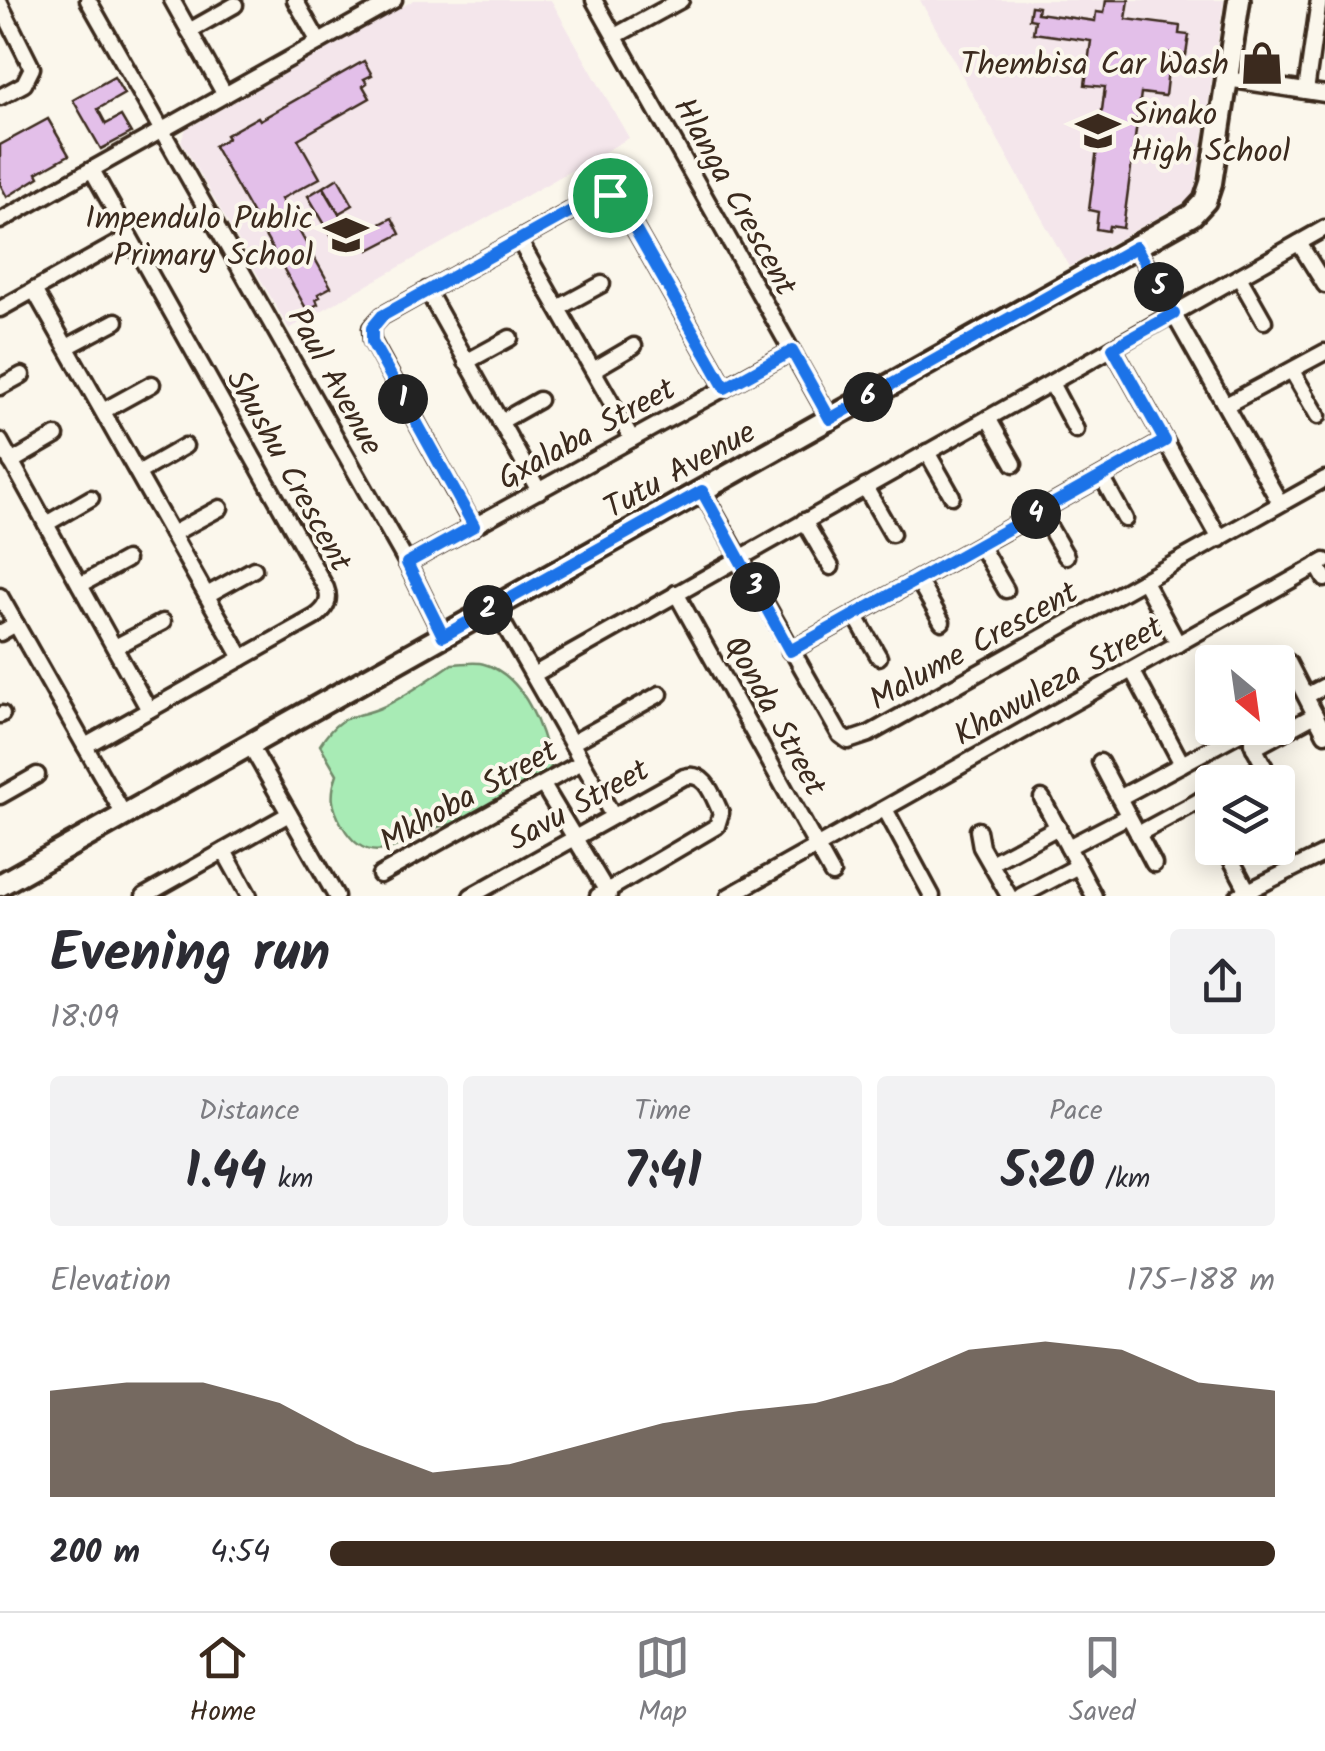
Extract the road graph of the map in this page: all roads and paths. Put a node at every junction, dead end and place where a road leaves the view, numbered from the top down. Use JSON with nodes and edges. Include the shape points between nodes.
{"nodes":[{"id":1,"x":88,"y":0,"type":"edge"},
{"id":2,"x":172,"y":0,"type":"edge"},
{"id":3,"x":295,"y":0,"type":"edge"},
{"id":4,"x":394,"y":0,"type":"edge"},
{"id":5,"x":594,"y":0,"type":"edge"},
{"id":6,"x":1239,"y":0,"type":"edge"},
{"id":7,"x":1319,"y":0,"type":"edge"},
{"id":8,"x":677,"y":1,"type":"edge"},
{"id":9,"x":0,"y":4,"type":"edge"},
{"id":10,"x":236,"y":5,"type":"dead end"},
{"id":11,"x":1321,"y":26,"type":"edge"},
{"id":12,"x":190,"y":31,"type":"junction"},
{"id":13,"x":615,"y":36,"type":"junction"},
{"id":14,"x":319,"y":42,"type":"junction"},
{"id":15,"x":1227,"y":79,"type":"junction"},
{"id":16,"x":1306,"y":91,"type":"junction"},
{"id":17,"x":1325,"y":94,"type":"edge"},
{"id":18,"x":225,"y":95,"type":"junction"},
{"id":19,"x":0,"y":97,"type":"edge"},
{"id":20,"x":162,"y":130,"type":"junction"},
{"id":21,"x":92,"y":170,"type":"junction"},
{"id":22,"x":1,"y":220,"type":"edge"},
{"id":23,"x":1325,"y":228,"type":"edge"},
{"id":24,"x":129,"y":237,"type":"junction"},
{"id":25,"x":519,"y":240,"type":"junction"},
{"id":26,"x":1299,"y":242,"type":"junction"},
{"id":27,"x":1136,"y":247,"type":"junction"},
{"id":28,"x":1238,"y":277,"type":"junction"},
{"id":29,"x":602,"y":284,"type":"dead end"},
{"id":30,"x":1325,"y":285,"type":"edge"},
{"id":31,"x":34,"y":290,"type":"junction"},
{"id":32,"x":427,"y":290,"type":"junction"},
{"id":33,"x":558,"y":308,"type":"junction"},
{"id":34,"x":0,"y":309,"type":"edge"},
{"id":35,"x":1174,"y":314,"type":"junction"},
{"id":36,"x":1264,"y":320,"type":"dead end"},
{"id":37,"x":116,"y":321,"type":"dead end"},
{"id":38,"x":510,"y":338,"type":"dead end"},
{"id":39,"x":634,"y":346,"type":"dead end"},
{"id":40,"x":67,"y":347,"type":"junction"},
{"id":41,"x":1113,"y":348,"type":"junction"},
{"id":42,"x":792,"y":351,"type":"junction"},
{"id":43,"x":1325,"y":352,"type":"edge"},
{"id":44,"x":466,"y":362,"type":"junction"},
{"id":45,"x":593,"y":370,"type":"junction"},
{"id":46,"x":1292,"y":371,"type":"junction"},
{"id":47,"x":22,"y":374,"type":"dead end"},
{"id":48,"x":1050,"y":383,"type":"junction"},
{"id":49,"x":152,"y":384,"type":"dead end"},
{"id":50,"x":0,"y":386,"type":"edge"},
{"id":51,"x":725,"y":388,"type":"junction"},
{"id":52,"x":539,"y":400,"type":"dead end"},
{"id":53,"x":1226,"y":405,"type":"junction"},
{"id":54,"x":102,"y":410,"type":"junction"},
{"id":55,"x":1318,"y":416,"type":"dead end"},
{"id":56,"x":988,"y":418,"type":"junction"},
{"id":57,"x":830,"y":419,"type":"junction"},
{"id":58,"x":500,"y":422,"type":"junction"},
{"id":59,"x":1076,"y":430,"type":"dead end"},
{"id":60,"x":56,"y":436,"type":"dead end"},
{"id":61,"x":632,"y":440,"type":"junction"},
{"id":62,"x":1165,"y":441,"type":"junction"},
{"id":63,"x":0,"y":442,"type":"edge"},
{"id":64,"x":184,"y":446,"type":"dead end"},
{"id":65,"x":927,"y":452,"type":"junction"},
{"id":66,"x":11,"y":462,"type":"junction"},
{"id":67,"x":1014,"y":464,"type":"dead end"},
{"id":68,"x":138,"y":473,"type":"junction"},
{"id":69,"x":1102,"y":477,"type":"junction"},
{"id":70,"x":1325,"y":478,"type":"edge"},
{"id":71,"x":864,"y":487,"type":"junction"},
{"id":72,"x":538,"y":491,"type":"junction"},
{"id":73,"x":702,"y":491,"type":"junction"},
{"id":74,"x":952,"y":496,"type":"dead end"},
{"id":75,"x":91,"y":498,"type":"dead end"},
{"id":76,"x":1280,"y":504,"type":"junction"},
{"id":77,"x":220,"y":508,"type":"dead end"},
{"id":78,"x":1040,"y":511,"type":"junction"},
{"id":79,"x":1126,"y":520,"type":"dead end"},
{"id":80,"x":804,"y":521,"type":"junction"},
{"id":81,"x":46,"y":524,"type":"junction"},
{"id":82,"x":474,"y":526,"type":"junction"},
{"id":83,"x":172,"y":534,"type":"junction"},
{"id":84,"x":892,"y":534,"type":"dead end"},
{"id":85,"x":1220,"y":539,"type":"junction"},
{"id":86,"x":980,"y":545,"type":"junction"},
{"id":87,"x":1066,"y":556,"type":"dead end"},
{"id":88,"x":738,"y":557,"type":"junction"},
{"id":89,"x":126,"y":560,"type":"dead end"},
{"id":90,"x":407,"y":563,"type":"junction"},
{"id":91,"x":1321,"y":563,"type":"edge"},
{"id":92,"x":831,"y":566,"type":"dead end"},
{"id":93,"x":254,"y":569,"type":"dead end"},
{"id":94,"x":1325,"y":579,"type":"edge"},
{"id":95,"x":918,"y":580,"type":"junction"},
{"id":96,"x":1144,"y":580,"type":"junction"},
{"id":97,"x":80,"y":584,"type":"junction"},
{"id":98,"x":1006,"y":590,"type":"dead end"},
{"id":99,"x":676,"y":593,"type":"junction"},
{"id":100,"x":207,"y":595,"type":"junction"},
{"id":101,"x":0,"y":596,"type":"edge"},
{"id":102,"x":494,"y":607,"type":"junction"},
{"id":103,"x":854,"y":615,"type":"junction"},
{"id":104,"x":163,"y":622,"type":"dead end"},
{"id":105,"x":942,"y":622,"type":"dead end"},
{"id":106,"x":16,"y":624,"type":"junction"},
{"id":107,"x":0,"y":633,"type":"edge"},
{"id":108,"x":443,"y":636,"type":"junction"},
{"id":109,"x":1178,"y":644,"type":"junction"},
{"id":110,"x":115,"y":647,"type":"junction"},
{"id":111,"x":790,"y":651,"type":"junction"},
{"id":112,"x":242,"y":658,"type":"junction"},
{"id":113,"x":878,"y":658,"type":"dead end"},
{"id":114,"x":1132,"y":670,"type":"junction"},
{"id":115,"x":533,"y":675,"type":"junction"},
{"id":116,"x":1295,"y":675,"type":"edge"},
{"id":117,"x":1325,"y":686,"type":"edge"},
{"id":118,"x":660,"y":694,"type":"dead end"},
{"id":119,"x":1306,"y":696,"type":"junction"},
{"id":120,"x":150,"y":710,"type":"junction"},
{"id":121,"x":1315,"y":714,"type":"junction"},
{"id":122,"x":1325,"y":734,"type":"edge"},
{"id":123,"x":250,"y":744,"type":"junction"},
{"id":124,"x":572,"y":744,"type":"junction"},
{"id":125,"x":1216,"y":745,"type":"edge"},
{"id":126,"x":1252,"y":745,"type":"edge"},
{"id":127,"x":85,"y":746,"type":"junction"},
{"id":128,"x":1254,"y":748,"type":"junction"},
{"id":129,"x":582,"y":762,"type":"junction"},
{"id":130,"x":1100,"y":762,"type":"dead end"},
{"id":131,"x":1182,"y":764,"type":"junction"},
{"id":132,"x":1263,"y":765,"type":"edge"},
{"id":133,"x":37,"y":775,"type":"dead end"},
{"id":134,"x":543,"y":785,"type":"junction"},
{"id":135,"x":0,"y":796,"type":"edge"},
{"id":136,"x":1042,"y":798,"type":"dead end"},
{"id":137,"x":1119,"y":798,"type":"junction"},
{"id":138,"x":1195,"y":803,"type":"edge"},
{"id":139,"x":885,"y":809,"type":"junction"},
{"id":140,"x":289,"y":814,"type":"junction"},
{"id":141,"x":124,"y":815,"type":"junction"},
{"id":142,"x":613,"y":816,"type":"junction"},
{"id":143,"x":1128,"y":816,"type":"junction"},
{"id":144,"x":1058,"y":828,"type":"junction"},
{"id":145,"x":978,"y":830,"type":"dead end"},
{"id":146,"x":1138,"y":834,"type":"junction"},
{"id":147,"x":574,"y":837,"type":"junction"},
{"id":148,"x":816,"y":846,"type":"junction"},
{"id":149,"x":1068,"y":847,"type":"junction"},
{"id":150,"x":224,"y":851,"type":"junction"},
{"id":151,"x":1325,"y":853,"type":"edge"},
{"id":152,"x":991,"y":863,"type":"junction"},
{"id":153,"x":1154,"y":864,"type":"dead end"},
{"id":154,"x":1232,"y":865,"type":"edge"},
{"id":155,"x":1078,"y":866,"type":"junction"},
{"id":156,"x":832,"y":874,"type":"dead end"},
{"id":157,"x":380,"y":876,"type":"dead end"},
{"id":158,"x":0,"y":884,"type":"edge"},
{"id":159,"x":604,"y":894,"type":"edge"},
{"id":160,"x":1243,"y":894,"type":"edge"},
{"id":161,"x":144,"y":896,"type":"edge"},
{"id":162,"x":249,"y":896,"type":"edge"},
{"id":163,"x":336,"y":896,"type":"edge"},
{"id":164,"x":470,"y":896,"type":"edge"},
{"id":165,"x":729,"y":896,"type":"edge"},
{"id":166,"x":931,"y":896,"type":"edge"},
{"id":167,"x":1009,"y":896,"type":"edge"},
{"id":168,"x":1021,"y":896,"type":"edge"},
{"id":169,"x":1094,"y":896,"type":"edge"}],
"edges":[{"from":1,"to":20,"type":"street","name":"Paul Avenue"},
{"from":2,"to":12,"type":"street"},
{"from":3,"to":14,"type":"street"},
{"from":4,"to":14,"type":"street"},
{"from":5,"to":13,"type":"street","name":"Hlanga Crescent"},
{"from":6,"to":15,"type":"street","name":"Tutu Avenue"},
{"from":7,"to":11,"type":"street"},
{"from":8,"to":13,"type":"street"},
{"from":9,"to":19,"type":"street","via":[[32,68],[24,84]]},
{"from":10,"to":12,"type":"street"},
{"from":11,"to":16,"type":"street"},
{"from":12,"to":18,"type":"street"},
{"from":13,"to":42,"type":"street","name":"Hlanga Crescent"},
{"from":14,"to":18,"type":"street"},
{"from":15,"to":16,"type":"street"},
{"from":15,"to":27,"type":"street","name":"Tutu Avenue","via":[[1205,201]]},
{"from":16,"to":17,"type":"street"},
{"from":18,"to":20,"type":"street"},
{"from":20,"to":21,"type":"street"},
{"from":20,"to":90,"type":"street","name":"Paul Avenue"},
{"from":21,"to":22,"type":"street"},
{"from":21,"to":24,"type":"street","name":"Shushu Crescent"},
{"from":23,"to":26,"type":"street"},
{"from":24,"to":31,"type":"street"},
{"from":24,"to":112,"type":"street","name":"Shushu Crescent","via":[[328,594],[320,614]]},
{"from":25,"to":32,"type":"street"},
{"from":25,"to":33,"type":"street"},
{"from":25,"to":51,"type":"street","via":[[598,196],[614,197]]},
{"from":26,"to":28,"type":"street"},
{"from":26,"to":30,"type":"street"},
{"from":27,"to":35,"type":"street"},
{"from":27,"to":57,"type":"street","name":"Tutu Avenue"},
{"from":28,"to":35,"type":"street"},
{"from":28,"to":36,"type":"street"},
{"from":29,"to":33,"type":"street"},
{"from":31,"to":34,"type":"street"},
{"from":31,"to":40,"type":"street"},
{"from":32,"to":44,"type":"street"},
{"from":32,"to":82,"type":"street","via":[[374,322],[370,335]]},
{"from":33,"to":45,"type":"street"},
{"from":35,"to":41,"type":"street"},
{"from":35,"to":53,"type":"street"},
{"from":37,"to":40,"type":"street"},
{"from":38,"to":44,"type":"street"},
{"from":39,"to":45,"type":"street"},
{"from":40,"to":54,"type":"street"},
{"from":41,"to":48,"type":"street"},
{"from":41,"to":62,"type":"street"},
{"from":42,"to":51,"type":"street","name":"Gxalaba Street"},
{"from":42,"to":57,"type":"street","name":"Hlanga Crescent"},
{"from":43,"to":46,"type":"street"},
{"from":44,"to":58,"type":"street"},
{"from":45,"to":61,"type":"street"},
{"from":46,"to":53,"type":"street"},
{"from":46,"to":55,"type":"street"},
{"from":47,"to":50,"type":"street"},
{"from":48,"to":56,"type":"street"},
{"from":48,"to":59,"type":"street"},
{"from":49,"to":54,"type":"street"},
{"from":51,"to":61,"type":"street","name":"Gxalaba Street"},
{"from":52,"to":58,"type":"street"},
{"from":53,"to":76,"type":"street"},
{"from":54,"to":68,"type":"street"},
{"from":56,"to":65,"type":"street"},
{"from":56,"to":67,"type":"street"},
{"from":57,"to":73,"type":"street","name":"Tutu Avenue"},
{"from":58,"to":72,"type":"street"},
{"from":60,"to":66,"type":"street"},
{"from":61,"to":72,"type":"street","name":"Gxalaba Street"},
{"from":62,"to":69,"type":"street"},
{"from":62,"to":85,"type":"street"},
{"from":63,"to":66,"type":"street"},
{"from":64,"to":68,"type":"street"},
{"from":65,"to":71,"type":"street"},
{"from":65,"to":74,"type":"street"},
{"from":66,"to":81,"type":"street"},
{"from":68,"to":83,"type":"street"},
{"from":69,"to":78,"type":"street"},
{"from":69,"to":79,"type":"street"},
{"from":70,"to":76,"type":"street","name":"Malume Crescent"},
{"from":71,"to":80,"type":"street"},
{"from":71,"to":84,"type":"street"},
{"from":72,"to":82,"type":"street","name":"Gxalaba Street"},
{"from":73,"to":88,"type":"street","name":"Malume Crescent"},
{"from":73,"to":102,"type":"street","name":"Tutu Avenue"},
{"from":75,"to":81,"type":"street"},
{"from":76,"to":85,"type":"street","name":"Malume Crescent"},
{"from":77,"to":83,"type":"street"},
{"from":78,"to":86,"type":"street"},
{"from":78,"to":87,"type":"street"},
{"from":80,"to":88,"type":"street"},
{"from":80,"to":92,"type":"street"},
{"from":81,"to":97,"type":"street"},
{"from":82,"to":90,"type":"street","name":"Gxalaba Street"},
{"from":83,"to":100,"type":"street"},
{"from":85,"to":96,"type":"street","name":"Malume Crescent"},
{"from":86,"to":95,"type":"street"},
{"from":86,"to":98,"type":"street"},
{"from":88,"to":99,"type":"street"},
{"from":88,"to":111,"type":"street","name":"Malume Crescent"},
{"from":89,"to":97,"type":"street"},
{"from":90,"to":108,"type":"street","name":"Paul Avenue"},
{"from":91,"to":94,"type":"street"},
{"from":91,"to":109,"type":"street","name":"Khawuleza Street"},
{"from":93,"to":100,"type":"street"},
{"from":95,"to":103,"type":"street"},
{"from":95,"to":105,"type":"street"},
{"from":96,"to":109,"type":"street"},
{"from":96,"to":111,"type":"street","name":"Malume Crescent","via":[[853,740],[840,735]]},
{"from":97,"to":110,"type":"street"},
{"from":99,"to":115,"type":"street"},
{"from":99,"to":148,"type":"street","name":"Qonda Street"},
{"from":100,"to":112,"type":"street"},
{"from":101,"to":106,"type":"street"},
{"from":102,"to":108,"type":"street","name":"Tutu Avenue"},
{"from":102,"to":115,"type":"street"},
{"from":103,"to":111,"type":"street"},
{"from":103,"to":113,"type":"street"},
{"from":104,"to":110,"type":"street"},
{"from":106,"to":107,"type":"street"},
{"from":106,"to":127,"type":"street"},
{"from":108,"to":123,"type":"street","name":"Tutu Avenue"},
{"from":109,"to":114,"type":"street","name":"Khawuleza Street"},
{"from":110,"to":120,"type":"street"},
{"from":112,"to":120,"type":"street","name":"Shushu Crescent"},
{"from":114,"to":131,"type":"street"},
{"from":114,"to":139,"type":"street","name":"Khawuleza Street"},
{"from":115,"to":124,"type":"street"},
{"from":116,"to":119,"type":"street"},
{"from":117,"to":119,"type":"street"},
{"from":118,"to":124,"type":"street"},
{"from":119,"to":121,"type":"street"},
{"from":120,"to":127,"type":"street","name":"Shushu Crescent"},
{"from":121,"to":122,"type":"street"},
{"from":121,"to":128,"type":"street"},
{"from":123,"to":140,"type":"street"},
{"from":123,"to":141,"type":"street","name":"Tutu Avenue"},
{"from":124,"to":129,"type":"street"},
{"from":125,"to":131,"type":"street"},
{"from":126,"to":128,"type":"street"},
{"from":127,"to":141,"type":"street"},
{"from":128,"to":132,"type":"street"},
{"from":129,"to":134,"type":"street","name":"Mkhoba Street"},
{"from":129,"to":142,"type":"street"},
{"from":130,"to":137,"type":"street"},
{"from":131,"to":137,"type":"street"},
{"from":133,"to":135,"type":"street"},
{"from":134,"to":147,"type":"street"},
{"from":134,"to":157,"type":"street","name":"Mkhoba Street"},
{"from":136,"to":144,"type":"street"},
{"from":137,"to":143,"type":"street"},
{"from":138,"to":146,"type":"street"},
{"from":139,"to":148,"type":"street","name":"Khawuleza Street"},
{"from":139,"to":166,"type":"street"},
{"from":140,"to":150,"type":"street"},
{"from":140,"to":163,"type":"street"},
{"from":141,"to":158,"type":"street","name":"Tutu Avenue"},
{"from":142,"to":147,"type":"street","name":"Savu Street"},
{"from":142,"to":159,"type":"street","name":"Savu Street","via":[[694,774],[705,782],[721,818],[712,830]]},
{"from":143,"to":146,"type":"street"},
{"from":143,"to":149,"type":"street"},
{"from":144,"to":149,"type":"street"},
{"from":144,"to":152,"type":"street"},
{"from":145,"to":152,"type":"street"},
{"from":146,"to":153,"type":"street"},
{"from":147,"to":159,"type":"street"},
{"from":147,"to":164,"type":"street","name":"Savu Street"},
{"from":148,"to":156,"type":"street","name":"Qonda Street"},
{"from":148,"to":165,"type":"street","name":"Khawuleza Street"},
{"from":149,"to":155,"type":"street"},
{"from":150,"to":161,"type":"street"},
{"from":150,"to":162,"type":"street"},
{"from":151,"to":160,"type":"street"},
{"from":152,"to":167,"type":"street"},
{"from":154,"to":160,"type":"street"},
{"from":155,"to":168,"type":"street"},
{"from":155,"to":169,"type":"street"}]}
